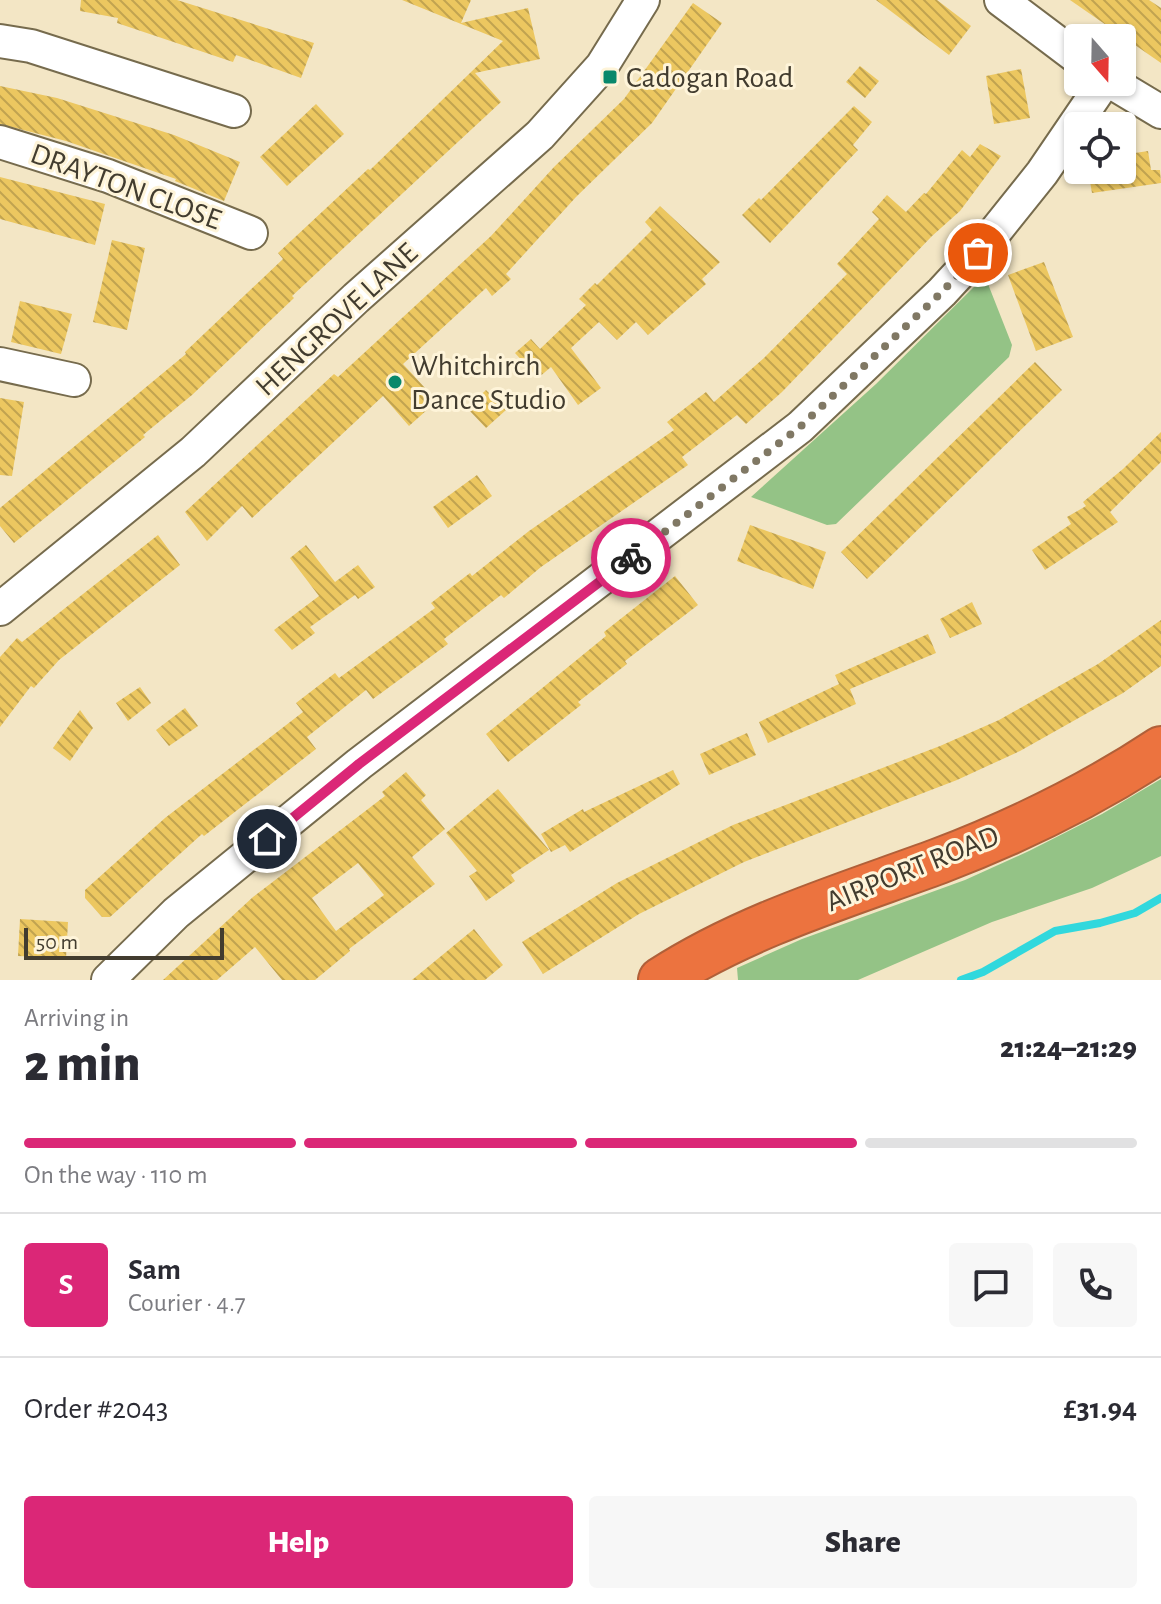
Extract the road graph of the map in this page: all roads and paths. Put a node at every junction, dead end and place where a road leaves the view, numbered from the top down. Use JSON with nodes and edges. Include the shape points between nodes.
{"nodes":[{"id":1,"x":642,"y":0,"type":"edge"},
{"id":2,"x":1001,"y":0,"type":"edge"},
{"id":3,"x":0,"y":41,"type":"edge"},
{"id":4,"x":1064,"y":47,"type":"edge"},
{"id":5,"x":1094,"y":96,"type":"edge"},
{"id":6,"x":1134,"y":96,"type":"edge"},
{"id":7,"x":234,"y":111,"type":"dead end"},
{"id":8,"x":1161,"y":112,"type":"edge"},
{"id":9,"x":0,"y":142,"type":"edge"},
{"id":10,"x":251,"y":233,"type":"dead end"},
{"id":11,"x":0,"y":364,"type":"edge"},
{"id":12,"x":74,"y":380,"type":"dead end"},
{"id":13,"x":0,"y":609,"type":"edge"},
{"id":14,"x":1161,"y":749,"type":"edge"},
{"id":15,"x":108,"y":980,"type":"edge"},
{"id":16,"x":661,"y":980,"type":"edge"}],
"edges":[{"from":1,"to":13,"type":"street","name":"HENGROVE LANE","via":[[602,66],[540,135],[193,452]]},
{"from":2,"to":4,"type":"street"},
{"from":3,"to":7,"type":"street","via":[[31,46]]},
{"from":5,"to":15,"type":"street","via":[[978,253],[800,427],[359,764],[176,913]]},
{"from":6,"to":8,"type":"street"},
{"from":9,"to":10,"type":"street","name":"DRAYTON CLOSE","via":[[108,176]]},
{"from":11,"to":12,"type":"street"},
{"from":14,"to":16,"type":"highway","name":"AIRPORT ROAD","via":[[1052,810],[942,859],[748,933]]}]}
